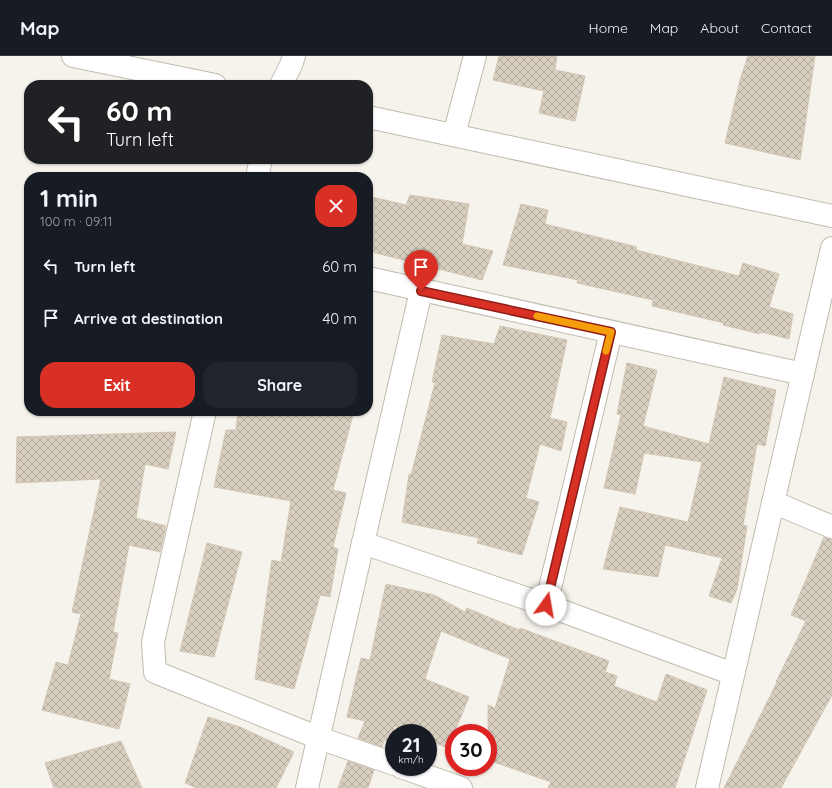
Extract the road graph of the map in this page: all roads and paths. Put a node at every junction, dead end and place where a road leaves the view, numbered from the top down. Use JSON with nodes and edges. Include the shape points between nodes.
{"nodes":[{"id":1,"x":73,"y":56,"type":"edge"},
{"id":2,"x":294,"y":56,"type":"edge"},
{"id":3,"x":475,"y":56,"type":"edge"},
{"id":4,"x":191,"y":80,"type":"edge"},
{"id":5,"x":284,"y":80,"type":"edge"},
{"id":6,"x":373,"y":118,"type":"edge"},
{"id":7,"x":454,"y":135,"type":"junction"},
{"id":8,"x":832,"y":216,"type":"edge"},
{"id":9,"x":832,"y":248,"type":"edge"},
{"id":10,"x":373,"y":279,"type":"edge"},
{"id":11,"x":421,"y":291,"type":"junction"},
{"id":12,"x":611,"y":332,"type":"junction"},
{"id":13,"x":803,"y":374,"type":"junction"},
{"id":14,"x":203,"y":416,"type":"edge"},
{"id":15,"x":773,"y":502,"type":"junction"},
{"id":16,"x":832,"y":526,"type":"edge"},
{"id":17,"x":363,"y":543,"type":"junction"},
{"id":18,"x":546,"y":605,"type":"junction"},
{"id":19,"x":733,"y":674,"type":"junction"},
{"id":20,"x":319,"y":738,"type":"junction"},
{"id":21,"x":385,"y":761,"type":"edge"},
{"id":22,"x":427,"y":776,"type":"edge"},
{"id":23,"x":306,"y":788,"type":"edge"},
{"id":24,"x":461,"y":788,"type":"edge"},
{"id":25,"x":707,"y":788,"type":"edge"}],
"edges":[{"from":1,"to":4,"type":"street"},
{"from":2,"to":5,"type":"street"},
{"from":3,"to":7,"type":"street"},
{"from":6,"to":7,"type":"street"},
{"from":7,"to":8,"type":"street"},
{"from":9,"to":13,"type":"street"},
{"from":10,"to":11,"type":"street"},
{"from":11,"to":12,"type":"street"},
{"from":11,"to":17,"type":"street"},
{"from":12,"to":13,"type":"street"},
{"from":12,"to":18,"type":"street"},
{"from":13,"to":15,"type":"street"},
{"from":14,"to":20,"type":"street","via":[[153,642],[155,672]]},
{"from":15,"to":16,"type":"street"},
{"from":15,"to":19,"type":"street"},
{"from":17,"to":18,"type":"street"},
{"from":17,"to":20,"type":"street"},
{"from":18,"to":19,"type":"street"},
{"from":19,"to":25,"type":"street"},
{"from":20,"to":21,"type":"street"},
{"from":20,"to":23,"type":"street"},
{"from":22,"to":24,"type":"street"}]}
